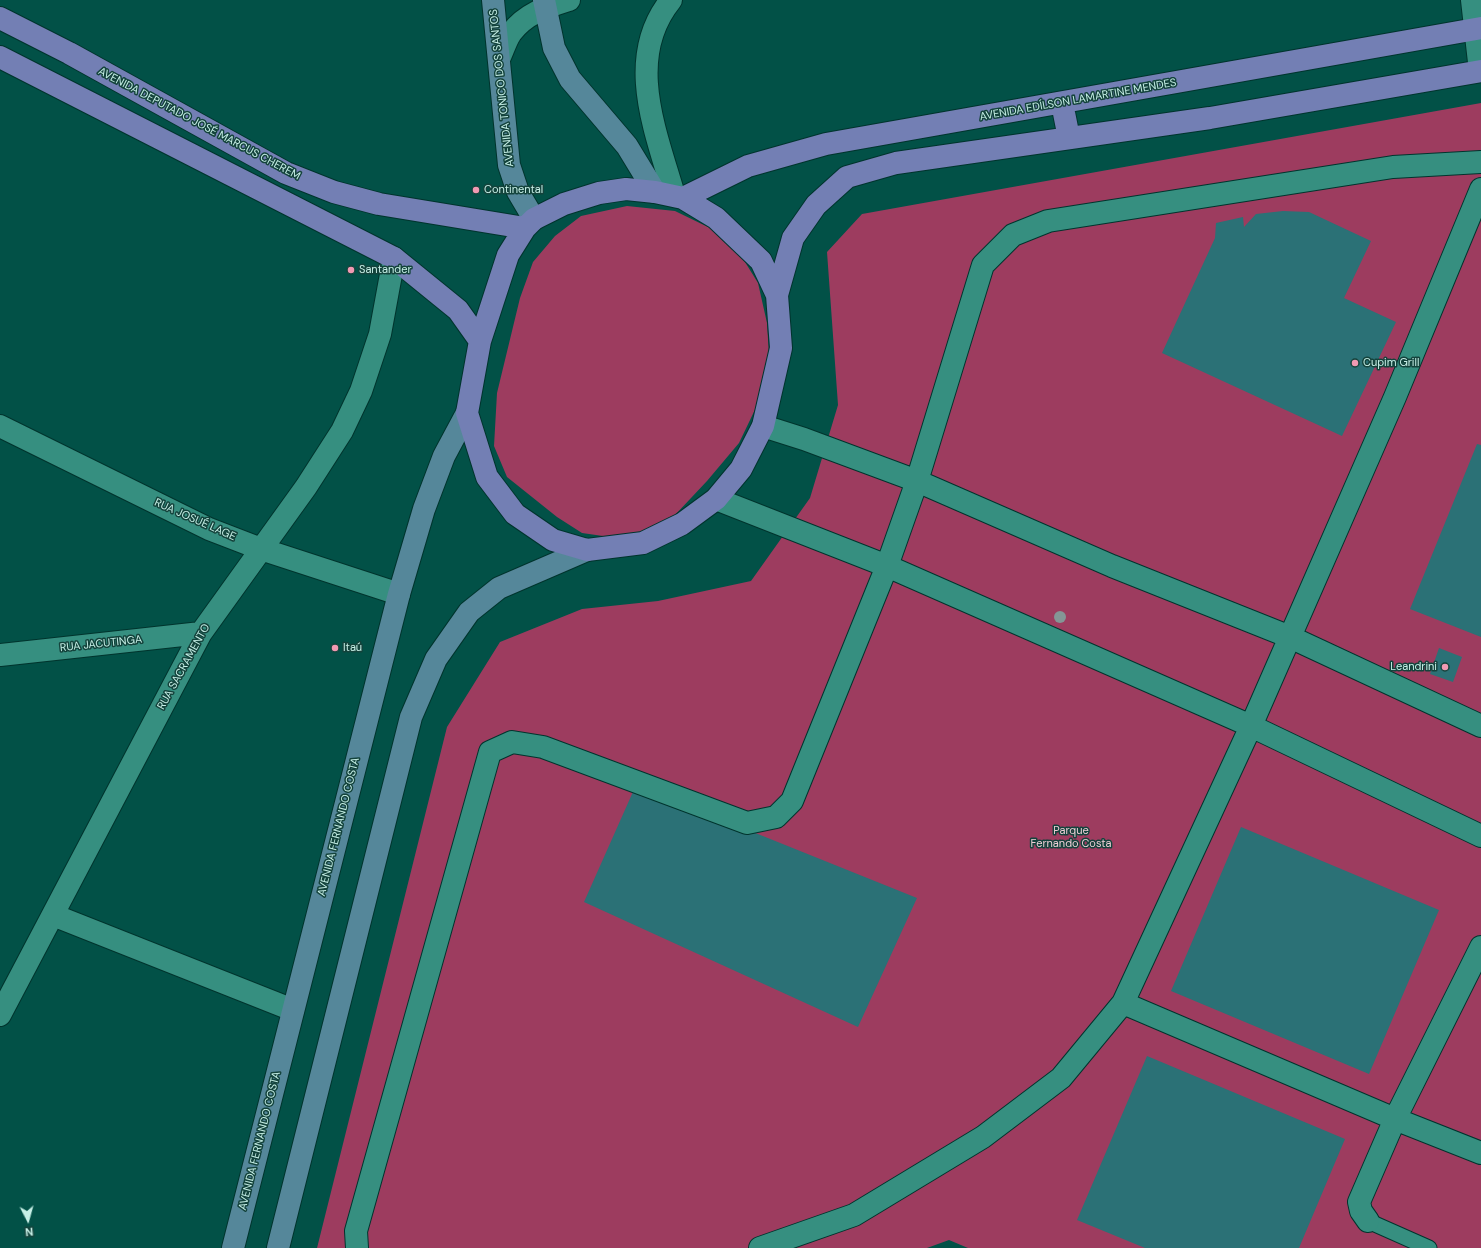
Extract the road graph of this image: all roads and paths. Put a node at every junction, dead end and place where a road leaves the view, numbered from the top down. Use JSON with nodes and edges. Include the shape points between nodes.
{"nodes":[{"id":1,"x":493,"y":0,"type":"edge"},
{"id":2,"x":569,"y":0,"type":"edge"},
{"id":3,"x":671,"y":0,"type":"edge"},
{"id":4,"x":1472,"y":0,"type":"edge"},
{"id":5,"x":544,"y":4,"type":"edge"},
{"id":6,"x":0,"y":18,"type":"edge"},
{"id":7,"x":1478,"y":29,"type":"edge"},
{"id":8,"x":0,"y":57,"type":"edge"},
{"id":9,"x":499,"y":59,"type":"junction"},
{"id":10,"x":1481,"y":71,"type":"edge"},
{"id":11,"x":1062,"y":103,"type":"junction"},
{"id":12,"x":1068,"y":138,"type":"junction"},
{"id":13,"x":1481,"y":162,"type":"edge"},
{"id":14,"x":1481,"y":189,"type":"edge"},
{"id":15,"x":671,"y":195,"type":"junction"},
{"id":16,"x":529,"y":224,"type":"junction"},
{"id":17,"x":394,"y":258,"type":"junction"},
{"id":18,"x":777,"y":295,"type":"junction"},
{"id":19,"x":480,"y":341,"type":"junction"},
{"id":20,"x":467,"y":413,"type":"junction"},
{"id":21,"x":0,"y":426,"type":"edge"},
{"id":22,"x":763,"y":426,"type":"junction"},
{"id":23,"x":917,"y":481,"type":"junction"},
{"id":24,"x":716,"y":499,"type":"junction"},
{"id":25,"x":261,"y":549,"type":"junction"},
{"id":26,"x":587,"y":550,"type":"junction"},
{"id":27,"x":887,"y":566,"type":"junction"},
{"id":28,"x":398,"y":594,"type":"junction"},
{"id":29,"x":201,"y":634,"type":"junction"},
{"id":30,"x":1290,"y":637,"type":"junction"},
{"id":31,"x":0,"y":655,"type":"edge"},
{"id":32,"x":1251,"y":726,"type":"junction"},
{"id":33,"x":1481,"y":726,"type":"edge"},
{"id":34,"x":1481,"y":836,"type":"edge"},
{"id":35,"x":53,"y":915,"type":"junction"},
{"id":36,"x":1481,"y":947,"type":"edge"},
{"id":37,"x":1123,"y":1003,"type":"junction"},
{"id":38,"x":292,"y":1010,"type":"junction"},
{"id":39,"x":0,"y":1015,"type":"edge"},
{"id":40,"x":1395,"y":1119,"type":"junction"},
{"id":41,"x":1481,"y":1153,"type":"edge"},
{"id":42,"x":1368,"y":1221,"type":"joint"},
{"id":43,"x":233,"y":1248,"type":"edge"},
{"id":44,"x":278,"y":1248,"type":"edge"},
{"id":45,"x":357,"y":1248,"type":"edge"},
{"id":46,"x":760,"y":1248,"type":"edge"},
{"id":47,"x":1428,"y":1248,"type":"edge"}],
"edges":[{"from":1,"to":9,"type":"main road","name":"AVENIDA TONICO DOS SANTOS"},
{"from":2,"to":5,"type":"street"},
{"from":3,"to":15,"type":"street","via":[[665,7],[648,44],[645,81]]},
{"from":4,"to":7,"type":"street"},
{"from":5,"to":9,"type":"street","via":[[510,34]]},
{"from":5,"to":15,"type":"main road","via":[[554,48],[570,79]]},
{"from":6,"to":16,"type":"main road","name":"AVENIDA DEPUTADO JOSÉ MARCUS CHEREM","via":[[69,53],[286,173],[334,192],[379,204]]},
{"from":7,"to":10,"type":"street"},
{"from":7,"to":11,"type":"main road","name":"AVENIDA EDÍLSON LAMARTINE MENDES"},
{"from":8,"to":17,"type":"main road"},
{"from":9,"to":16,"type":"main road","name":"AVENIDA TONICO DOS SANTOS","via":[[509,165]]},
{"from":10,"to":12,"type":"main road","via":[[1210,118]]},
{"from":11,"to":12,"type":"main road"},
{"from":11,"to":15,"type":"main road","name":"AVENIDA EDÍLSON LAMARTINE MENDES","via":[[826,144],[748,166]]},
{"from":12,"to":18,"type":"main road","via":[[896,163],[848,177],[816,205],[794,238]]},
{"from":13,"to":23,"type":"street","via":[[1394,166],[1048,220],[1012,235],[983,265]]},
{"from":14,"to":30,"type":"street","via":[[1392,404]]},
{"from":15,"to":16,"type":"main road","via":[[626,189],[599,193],[564,204]]},
{"from":15,"to":18,"type":"main road","via":[[716,218],[761,261]]},
{"from":16,"to":19,"type":"main road","via":[[508,255]]},
{"from":17,"to":19,"type":"main road","via":[[458,310]]},
{"from":17,"to":25,"type":"street","name":"RUA SACRAMENTO","via":[[380,334],[361,391],[342,431]]},
{"from":18,"to":22,"type":"main road","via":[[781,348]]},
{"from":19,"to":20,"type":"main road"},
{"from":20,"to":26,"type":"main road","via":[[487,477],[515,514],[553,540]]},
{"from":20,"to":28,"type":"main road","name":"AVENIDA FERNANDO COSTA","via":[[444,456],[424,509]]},
{"from":21,"to":25,"type":"street","name":"RUA JOSUÉ LAGE","via":[[209,529]]},
{"from":22,"to":23,"type":"street"},
{"from":22,"to":24,"type":"main road","via":[[741,469]]},
{"from":23,"to":27,"type":"street"},
{"from":23,"to":30,"type":"street","via":[[1112,566]]},
{"from":24,"to":26,"type":"main road","via":[[682,524],[643,543]]},
{"from":24,"to":27,"type":"street"},
{"from":25,"to":28,"type":"street","name":"RUA JOSUÉ LAGE"},
{"from":25,"to":29,"type":"street","name":"RUA SACRAMENTO"},
{"from":26,"to":44,"type":"main road","via":[[499,588],[469,612],[436,660],[411,717]]},
{"from":27,"to":32,"type":"street"},
{"from":27,"to":45,"type":"street","via":[[792,801],[776,817],[747,824],[543,747],[512,742],[490,752],[356,1231]]},
{"from":28,"to":38,"type":"main road","name":"AVENIDA FERNANDO COSTA"},
{"from":29,"to":31,"type":"street","name":"RUA JACUTINGA"},
{"from":29,"to":35,"type":"street","name":"RUA SACRAMENTO"},
{"from":30,"to":32,"type":"street"},
{"from":30,"to":33,"type":"street"},
{"from":32,"to":34,"type":"street"},
{"from":32,"to":37,"type":"street"},
{"from":35,"to":38,"type":"street"},
{"from":35,"to":39,"type":"street","name":"RUA SACRAMENTO"},
{"from":36,"to":40,"type":"street"},
{"from":37,"to":40,"type":"street"},
{"from":37,"to":46,"type":"street","via":[[1061,1078],[982,1137],[854,1215]]},
{"from":38,"to":43,"type":"main road","name":"AVENIDA FERNANDO COSTA"},
{"from":40,"to":41,"type":"street"},
{"from":40,"to":42,"type":"street","via":[[1359,1202],[1361,1211]]},
{"from":42,"to":47,"type":"lane"}]}
